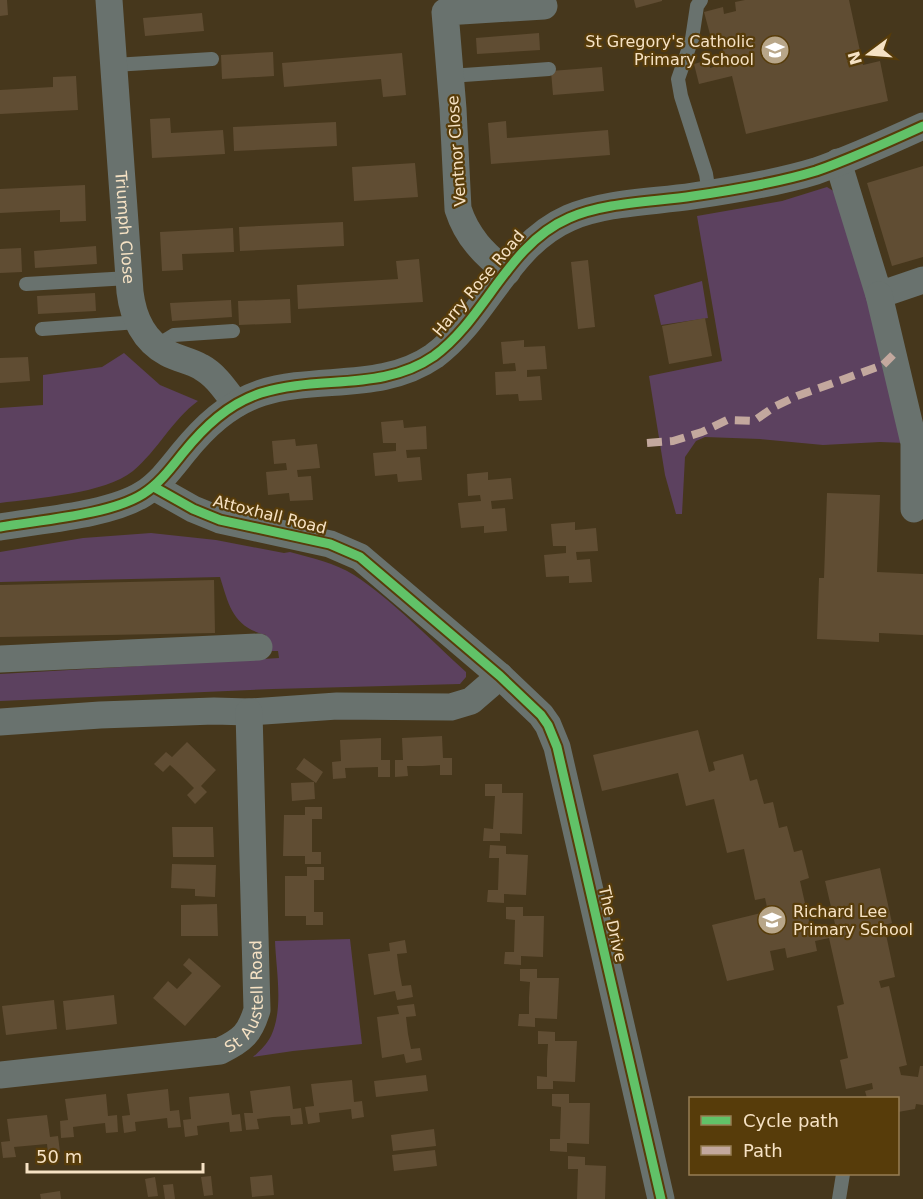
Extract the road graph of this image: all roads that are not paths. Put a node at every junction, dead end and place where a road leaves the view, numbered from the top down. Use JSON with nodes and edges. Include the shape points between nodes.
{"nodes":[{"id":1,"x":109,"y":0,"type":"edge"},
{"id":2,"x":701,"y":0,"type":"edge"},
{"id":3,"x":444,"y":6,"type":"edge"},
{"id":4,"x":544,"y":6,"type":"dead end"},
{"id":5,"x":212,"y":59,"type":"dead end"},
{"id":6,"x":114,"y":65,"type":"junction"},
{"id":7,"x":549,"y":69,"type":"dead end"},
{"id":8,"x":450,"y":76,"type":"junction"},
{"id":9,"x":923,"y":126,"type":"edge"},
{"id":10,"x":838,"y":162,"type":"junction"},
{"id":11,"x":709,"y":193,"type":"junction"},
{"id":12,"x":507,"y":272,"type":"junction"},
{"id":13,"x":129,"y":278,"type":"junction"},
{"id":14,"x":923,"y":280,"type":"edge"},
{"id":15,"x":26,"y":284,"type":"dead end"},
{"id":16,"x":879,"y":294,"type":"junction"},
{"id":17,"x":138,"y":322,"type":"junction"},
{"id":18,"x":42,"y":329,"type":"dead end"},
{"id":19,"x":233,"y":332,"type":"dead end"},
{"id":20,"x":156,"y":346,"type":"junction"},
{"id":21,"x":236,"y":404,"type":"junction"},
{"id":22,"x":919,"y":474,"type":"edge"},
{"id":23,"x":154,"y":487,"type":"junction"},
{"id":24,"x":914,"y":509,"type":"dead end"},
{"id":25,"x":0,"y":527,"type":"edge"},
{"id":26,"x":259,"y":647,"type":"dead end"},
{"id":27,"x":0,"y":659,"type":"edge"},
{"id":28,"x":500,"y":676,"type":"junction"},
{"id":29,"x":249,"y":712,"type":"junction"},
{"id":30,"x":0,"y":722,"type":"edge"},
{"id":31,"x":0,"y":1075,"type":"edge"},
{"id":32,"x":843,"y":1175,"type":"edge"},
{"id":33,"x":661,"y":1199,"type":"edge"},
{"id":34,"x":839,"y":1199,"type":"edge"}],
"edges":[{"from":1,"to":6,"type":"street","name":"Triumph Close"},
{"from":2,"to":11,"type":"lane","via":[[678,79]]},
{"from":3,"to":4,"type":"street","name":"Ventnor Close"},
{"from":3,"to":8,"type":"street","name":"Ventnor Close"},
{"from":5,"to":6,"type":"lane"},
{"from":6,"to":13,"type":"street","name":"Triumph Close"},
{"from":7,"to":8,"type":"lane"},
{"from":8,"to":12,"type":"street","name":"Ventnor Close","via":[[458,209],[483,253]]},
{"from":9,"to":10,"type":"street","name":"Harry Rose Road"},
{"from":10,"to":11,"type":"street","name":"Harry Rose Road","via":[[780,180]]},
{"from":10,"to":16,"type":"street"},
{"from":11,"to":12,"type":"street","name":"Harry Rose Road","via":[[571,217],[538,236]]},
{"from":12,"to":21,"type":"street","name":"Harry Rose Road","via":[[446,346],[420,364],[380,378],[260,393]]},
{"from":13,"to":15,"type":"lane"},
{"from":13,"to":17,"type":"street","name":"Triumph Close","via":[[131,303]]},
{"from":14,"to":16,"type":"street"},
{"from":16,"to":22,"type":"street"},
{"from":17,"to":18,"type":"lane"},
{"from":17,"to":20,"type":"street","name":"Triumph Close"},
{"from":19,"to":20,"type":"lane","via":[[174,335]]},
{"from":20,"to":21,"type":"street","name":"Triumph Close","via":[[202,367]]},
{"from":21,"to":23,"type":"street","name":"Harry Rose Road","via":[[210,423]]},
{"from":22,"to":24,"type":"street"},
{"from":23,"to":25,"type":"street","via":[[118,506]]},
{"from":23,"to":28,"type":"street","name":"Attoxhall Road","via":[[220,520],[330,544],[360,557]]},
{"from":26,"to":27,"type":"street"},
{"from":28,"to":29,"type":"street","via":[[471,701],[451,706],[337,706]]},
{"from":28,"to":33,"type":"street","name":"The Drive","via":[[542,715],[557,747]]},
{"from":29,"to":30,"type":"street"},
{"from":29,"to":31,"type":"street","name":"St Austell Road","via":[[257,1010],[251,1029],[237,1043],[220,1050]]},
{"from":32,"to":34,"type":"lane"}]}
